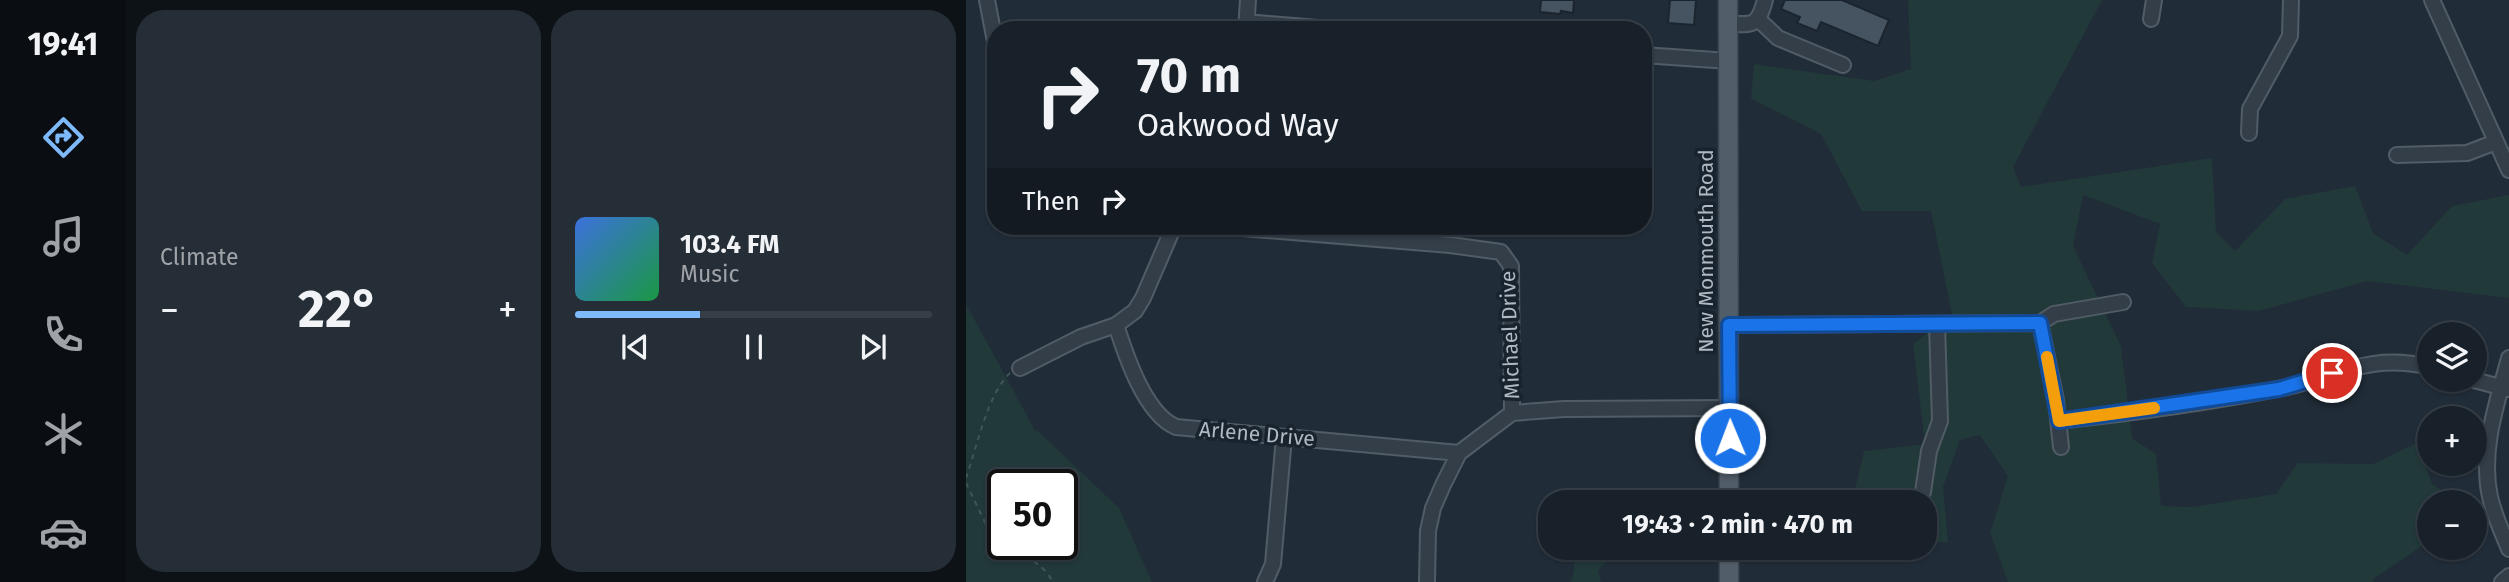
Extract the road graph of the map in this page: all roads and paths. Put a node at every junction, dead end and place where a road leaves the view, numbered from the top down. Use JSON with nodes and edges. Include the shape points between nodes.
{"nodes":[{"id":1,"x":987,"y":0,"type":"edge"},
{"id":2,"x":1248,"y":0,"type":"edge"},
{"id":3,"x":1728,"y":0,"type":"edge"},
{"id":4,"x":1765,"y":0,"type":"edge"},
{"id":5,"x":2154,"y":0,"type":"edge"},
{"id":6,"x":2291,"y":0,"type":"edge"},
{"id":7,"x":2432,"y":0,"type":"edge"},
{"id":8,"x":1758,"y":19,"type":"junction"},
{"id":9,"x":2151,"y":19,"type":"dead end"},
{"id":10,"x":991,"y":21,"type":"edge"},
{"id":11,"x":1246,"y":21,"type":"edge"},
{"id":12,"x":1729,"y":23,"type":"junction"},
{"id":13,"x":1652,"y":56,"type":"edge"},
{"id":14,"x":1728,"y":61,"type":"junction"},
{"id":15,"x":1843,"y":65,"type":"dead end"},
{"id":16,"x":2249,"y":133,"type":"dead end"},
{"id":17,"x":2496,"y":142,"type":"junction"},
{"id":18,"x":2397,"y":155,"type":"dead end"},
{"id":19,"x":2508,"y":166,"type":"edge"},
{"id":20,"x":1170,"y":235,"type":"edge"},
{"id":21,"x":1327,"y":235,"type":"edge"},
{"id":22,"x":2123,"y":302,"type":"dead end"},
{"id":23,"x":2040,"y":323,"type":"junction"},
{"id":24,"x":1937,"y":324,"type":"junction"},
{"id":25,"x":1729,"y":325,"type":"junction"},
{"id":26,"x":1116,"y":326,"type":"junction"},
{"id":27,"x":2509,"y":358,"type":"edge"},
{"id":28,"x":2417,"y":365,"type":"edge"},
{"id":29,"x":1020,"y":368,"type":"joint"},
{"id":30,"x":2487,"y":383,"type":"edge"},
{"id":31,"x":2505,"y":388,"type":"edge"},
{"id":32,"x":1729,"y":408,"type":"junction"},
{"id":33,"x":1512,"y":413,"type":"junction"},
{"id":34,"x":2059,"y":421,"type":"junction"},
{"id":35,"x":1284,"y":437,"type":"junction"},
{"id":36,"x":2061,"y":447,"type":"dead end"},
{"id":37,"x":1459,"y":453,"type":"junction"},
{"id":38,"x":966,"y":478,"type":"edge"},
{"id":39,"x":966,"y":483,"type":"edge"},
{"id":40,"x":1729,"y":490,"type":"edge"},
{"id":41,"x":1923,"y":490,"type":"edge"},
{"id":42,"x":2509,"y":549,"type":"edge"},
{"id":43,"x":1729,"y":560,"type":"edge"},
{"id":44,"x":2509,"y":576,"type":"edge"},
{"id":45,"x":1053,"y":582,"type":"edge"},
{"id":46,"x":1265,"y":582,"type":"edge"},
{"id":47,"x":1427,"y":582,"type":"edge"},
{"id":48,"x":1729,"y":582,"type":"edge"},
{"id":49,"x":2501,"y":582,"type":"edge"}],
"edges":[{"from":1,"to":10,"type":"street"},
{"from":2,"to":11,"type":"street"},
{"from":3,"to":12,"type":"main road","name":"New Monmouth Road"},
{"from":4,"to":8,"type":"street"},
{"from":5,"to":9,"type":"street"},
{"from":6,"to":16,"type":"street","via":[[2290,36],[2250,110]]},
{"from":7,"to":17,"type":"street"},
{"from":8,"to":12,"type":"street","via":[[1746,25]]},
{"from":8,"to":15,"type":"street","via":[[1778,38]]},
{"from":12,"to":14,"type":"main road","name":"New Monmouth Road"},
{"from":13,"to":14,"type":"street"},
{"from":14,"to":25,"type":"main road","name":"New Monmouth Road"},
{"from":17,"to":18,"type":"street","via":[[2467,153]]},
{"from":17,"to":19,"type":"street"},
{"from":20,"to":26,"type":"street","via":[[1140,306]]},
{"from":21,"to":33,"type":"street","name":"Michael Drive","via":[[1501,252],[1511,266]]},
{"from":22,"to":23,"type":"street","via":[[2054,314]]},
{"from":23,"to":24,"type":"street"},
{"from":23,"to":34,"type":"street"},
{"from":24,"to":25,"type":"street"},
{"from":24,"to":41,"type":"street","via":[[1940,421],[1929,451]]},
{"from":25,"to":32,"type":"main road","name":"New Monmouth Road"},
{"from":26,"to":29,"type":"street","via":[[1081,337]]},
{"from":26,"to":35,"type":"street","name":"Arlene Drive","via":[[1133,373],[1168,424]]},
{"from":27,"to":31,"type":"street"},
{"from":28,"to":34,"type":"street","via":[[2363,364],[2279,389]]},
{"from":29,"to":38,"type":"path","via":[[999,385]]},
{"from":30,"to":31,"type":"street"},
{"from":31,"to":42,"type":"street","via":[[2489,434],[2487,477]]},
{"from":32,"to":33,"type":"street"},
{"from":32,"to":40,"type":"main road","name":"New Monmouth Road"},
{"from":33,"to":37,"type":"street"},
{"from":34,"to":36,"type":"street"},
{"from":35,"to":37,"type":"street","name":"Arlene Drive"},
{"from":35,"to":46,"type":"street","via":[[1273,564]]},
{"from":37,"to":47,"type":"street","via":[[1430,518]]},
{"from":39,"to":45,"type":"path","via":[[995,543],[1040,563]]},
{"from":43,"to":48,"type":"main road"},
{"from":44,"to":49,"type":"street"}]}
